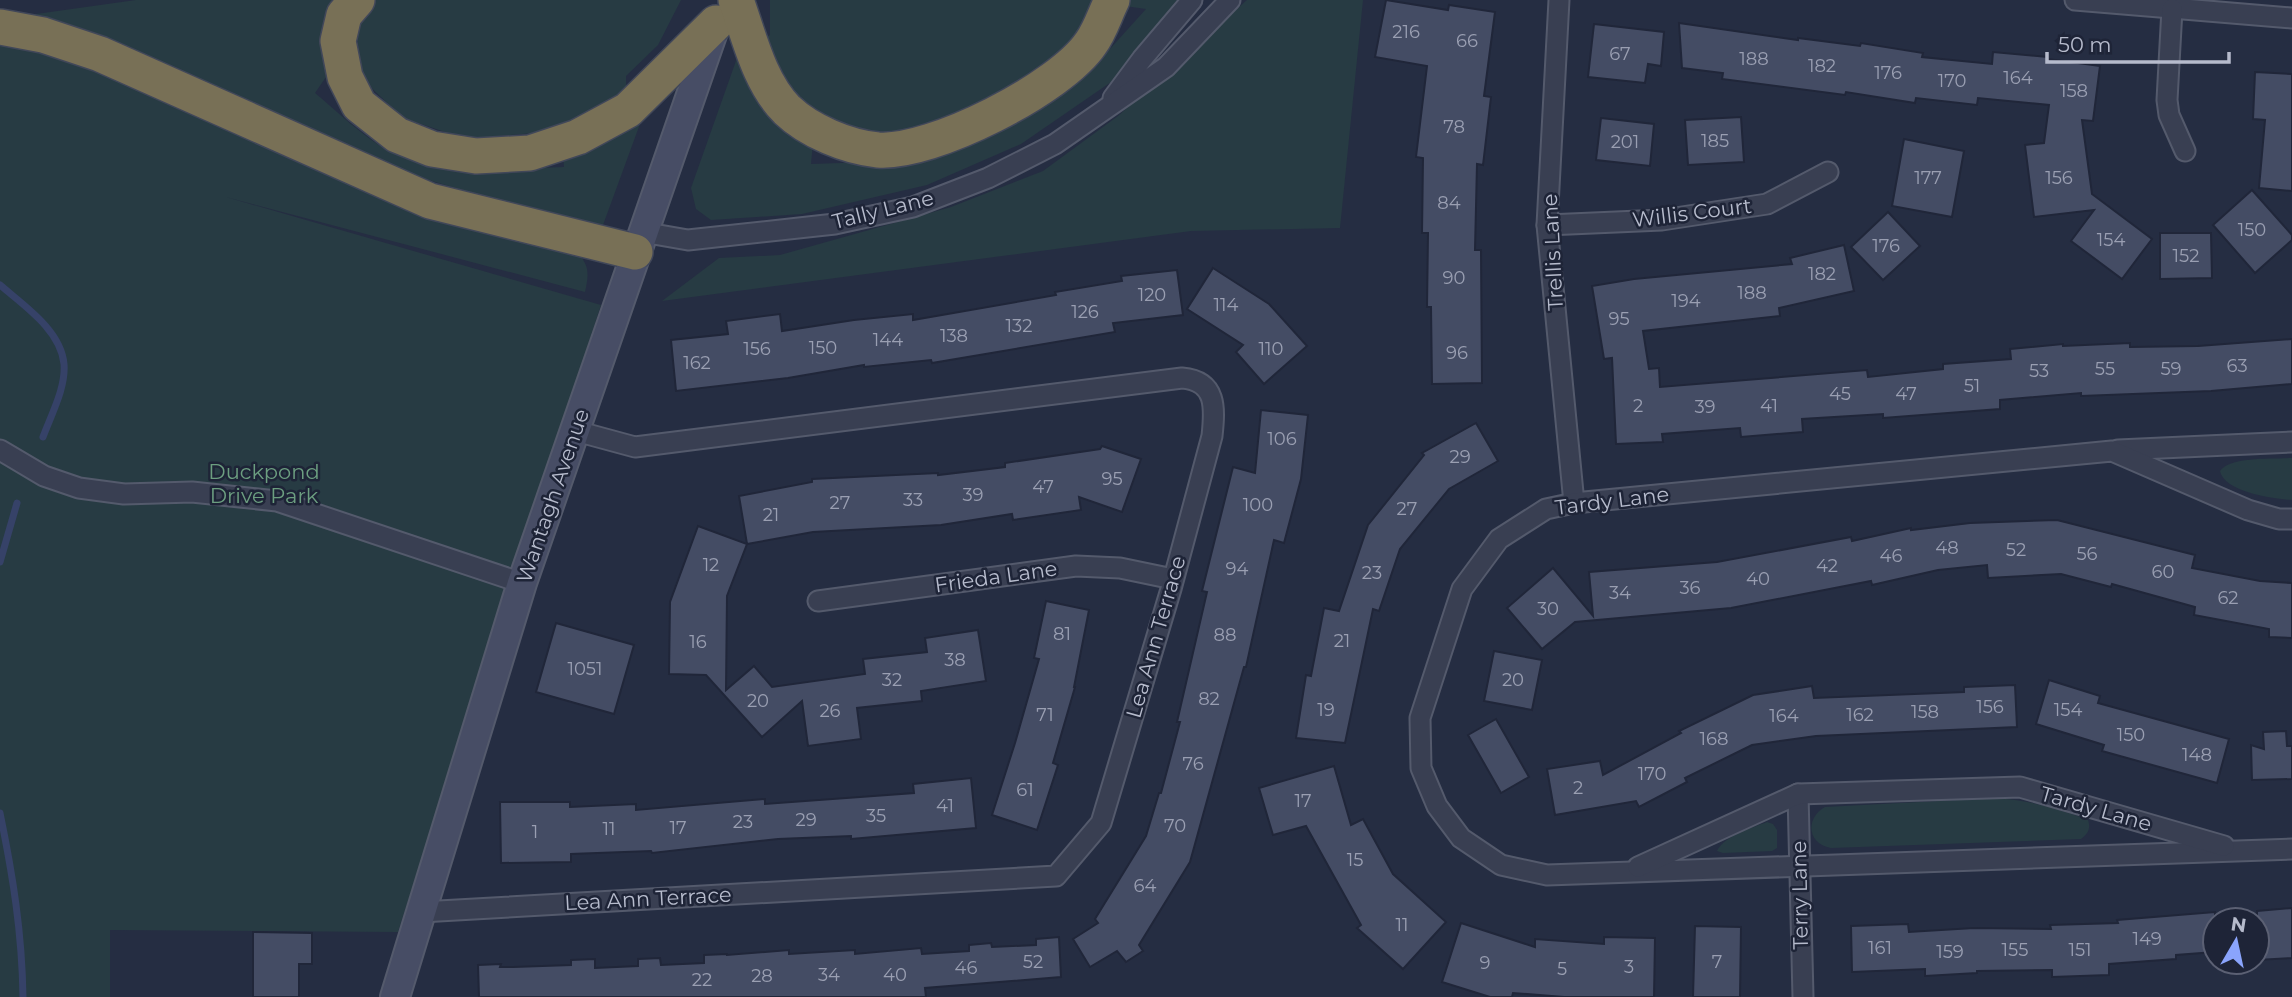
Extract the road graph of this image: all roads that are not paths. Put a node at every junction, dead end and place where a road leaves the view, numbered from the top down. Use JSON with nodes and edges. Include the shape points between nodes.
{"nodes":[{"id":1,"x":357,"y":0,"type":"edge"},
{"id":2,"x":1112,"y":0,"type":"edge"},
{"id":3,"x":1192,"y":0,"type":"edge"},
{"id":4,"x":1230,"y":0,"type":"edge"},
{"id":5,"x":1559,"y":0,"type":"edge"},
{"id":6,"x":2075,"y":0,"type":"edge"},
{"id":7,"x":725,"y":8,"type":"edge"},
{"id":8,"x":2172,"y":9,"type":"junction"},
{"id":9,"x":2292,"y":18,"type":"edge"},
{"id":10,"x":0,"y":27,"type":"edge"},
{"id":11,"x":1104,"y":110,"type":"junction"},
{"id":12,"x":2185,"y":151,"type":"dead end"},
{"id":13,"x":1828,"y":172,"type":"dead end"},
{"id":14,"x":1547,"y":225,"type":"junction"},
{"id":15,"x":639,"y":242,"type":"junction"},
{"id":16,"x":576,"y":431,"type":"junction"},
{"id":17,"x":2292,"y":442,"type":"edge"},
{"id":18,"x":0,"y":450,"type":"edge"},
{"id":19,"x":2112,"y":451,"type":"junction"},
{"id":20,"x":1574,"y":503,"type":"junction"},
{"id":21,"x":2292,"y":519,"type":"edge"},
{"id":22,"x":1173,"y":579,"type":"junction"},
{"id":23,"x":522,"y":583,"type":"junction"},
{"id":24,"x":818,"y":601,"type":"dead end"},
{"id":25,"x":1798,"y":794,"type":"junction"},
{"id":26,"x":2292,"y":849,"type":"edge"},
{"id":27,"x":2242,"y":851,"type":"junction"},
{"id":28,"x":1800,"y":867,"type":"junction"},
{"id":29,"x":1629,"y":871,"type":"junction"},
{"id":30,"x":421,"y":912,"type":"junction"},
{"id":31,"x":395,"y":997,"type":"edge"},
{"id":32,"x":1803,"y":997,"type":"edge"}],
"edges":[{"from":1,"to":7,"type":"highway","via":[[344,15],[338,41],[345,78],[359,105],[397,135],[432,149],[476,156],[530,153],[578,137],[628,110]]},
{"from":2,"to":7,"type":"highway","via":[[1091,43],[1063,72],[1024,99],[946,135],[878,150],[831,139],[787,110]]},
{"from":3,"to":11,"type":"street","name":"Tally Lane"},
{"from":4,"to":11,"type":"street","name":"Tally Lane","via":[[1166,67]]},
{"from":5,"to":14,"type":"street","name":"Trellis Lane"},
{"from":6,"to":8,"type":"street"},
{"from":7,"to":15,"type":"main road","name":"Wantagh Avenue"},
{"from":8,"to":9,"type":"street"},
{"from":8,"to":12,"type":"street","via":[[2167,100]]},
{"from":10,"to":15,"type":"highway","via":[[100,54],[430,201]]},
{"from":11,"to":15,"type":"street","name":"Tally Lane","via":[[1055,144],[988,178],[913,207],[835,224]]},
{"from":13,"to":14,"type":"street","name":"Willis Court","via":[[1766,204],[1662,220]]},
{"from":14,"to":20,"type":"street","name":"Trellis Lane"},
{"from":15,"to":16,"type":"main road","name":"Wantagh Avenue"},
{"from":16,"to":22,"type":"street","name":"Lea Ann Terrace","via":[[635,447],[1197,380],[1211,396],[1214,420]]},
{"from":16,"to":23,"type":"main road","name":"Wantagh Avenue"},
{"from":17,"to":19,"type":"street","name":"Tardy Lane"},
{"from":18,"to":23,"type":"street","via":[[44,476],[79,488],[124,495],[192,492],[277,501]]},
{"from":19,"to":20,"type":"street","name":"Tardy Lane"},
{"from":19,"to":21,"type":"street","name":"Tardy Lane","via":[[2248,510]]},
{"from":20,"to":29,"type":"street","name":"Tardy Lane","via":[[1546,509],[1499,539],[1462,589],[1420,718],[1422,768],[1437,806],[1461,838],[1501,865],[1547,875]]},
{"from":22,"to":24,"type":"street","name":"Frieda Lane","via":[[1120,568],[1076,566]]},
{"from":22,"to":30,"type":"street","name":"Lea Ann Terrace","via":[[1101,823],[1056,876]]},
{"from":23,"to":30,"type":"main road","name":"Wantagh Avenue"},
{"from":25,"to":27,"type":"street","name":"Tardy Lane","via":[[2020,787]]},
{"from":25,"to":28,"type":"street","name":"Terry Lane"},
{"from":25,"to":29,"type":"street","name":"Tardy Lane"},
{"from":26,"to":27,"type":"street","name":"Tardy Lane"},
{"from":27,"to":28,"type":"street","name":"Tardy Lane"},
{"from":28,"to":29,"type":"street","name":"Tardy Lane"},
{"from":28,"to":32,"type":"street","name":"Terry Lane"},
{"from":30,"to":31,"type":"main road","name":"Wantagh Avenue"}]}
